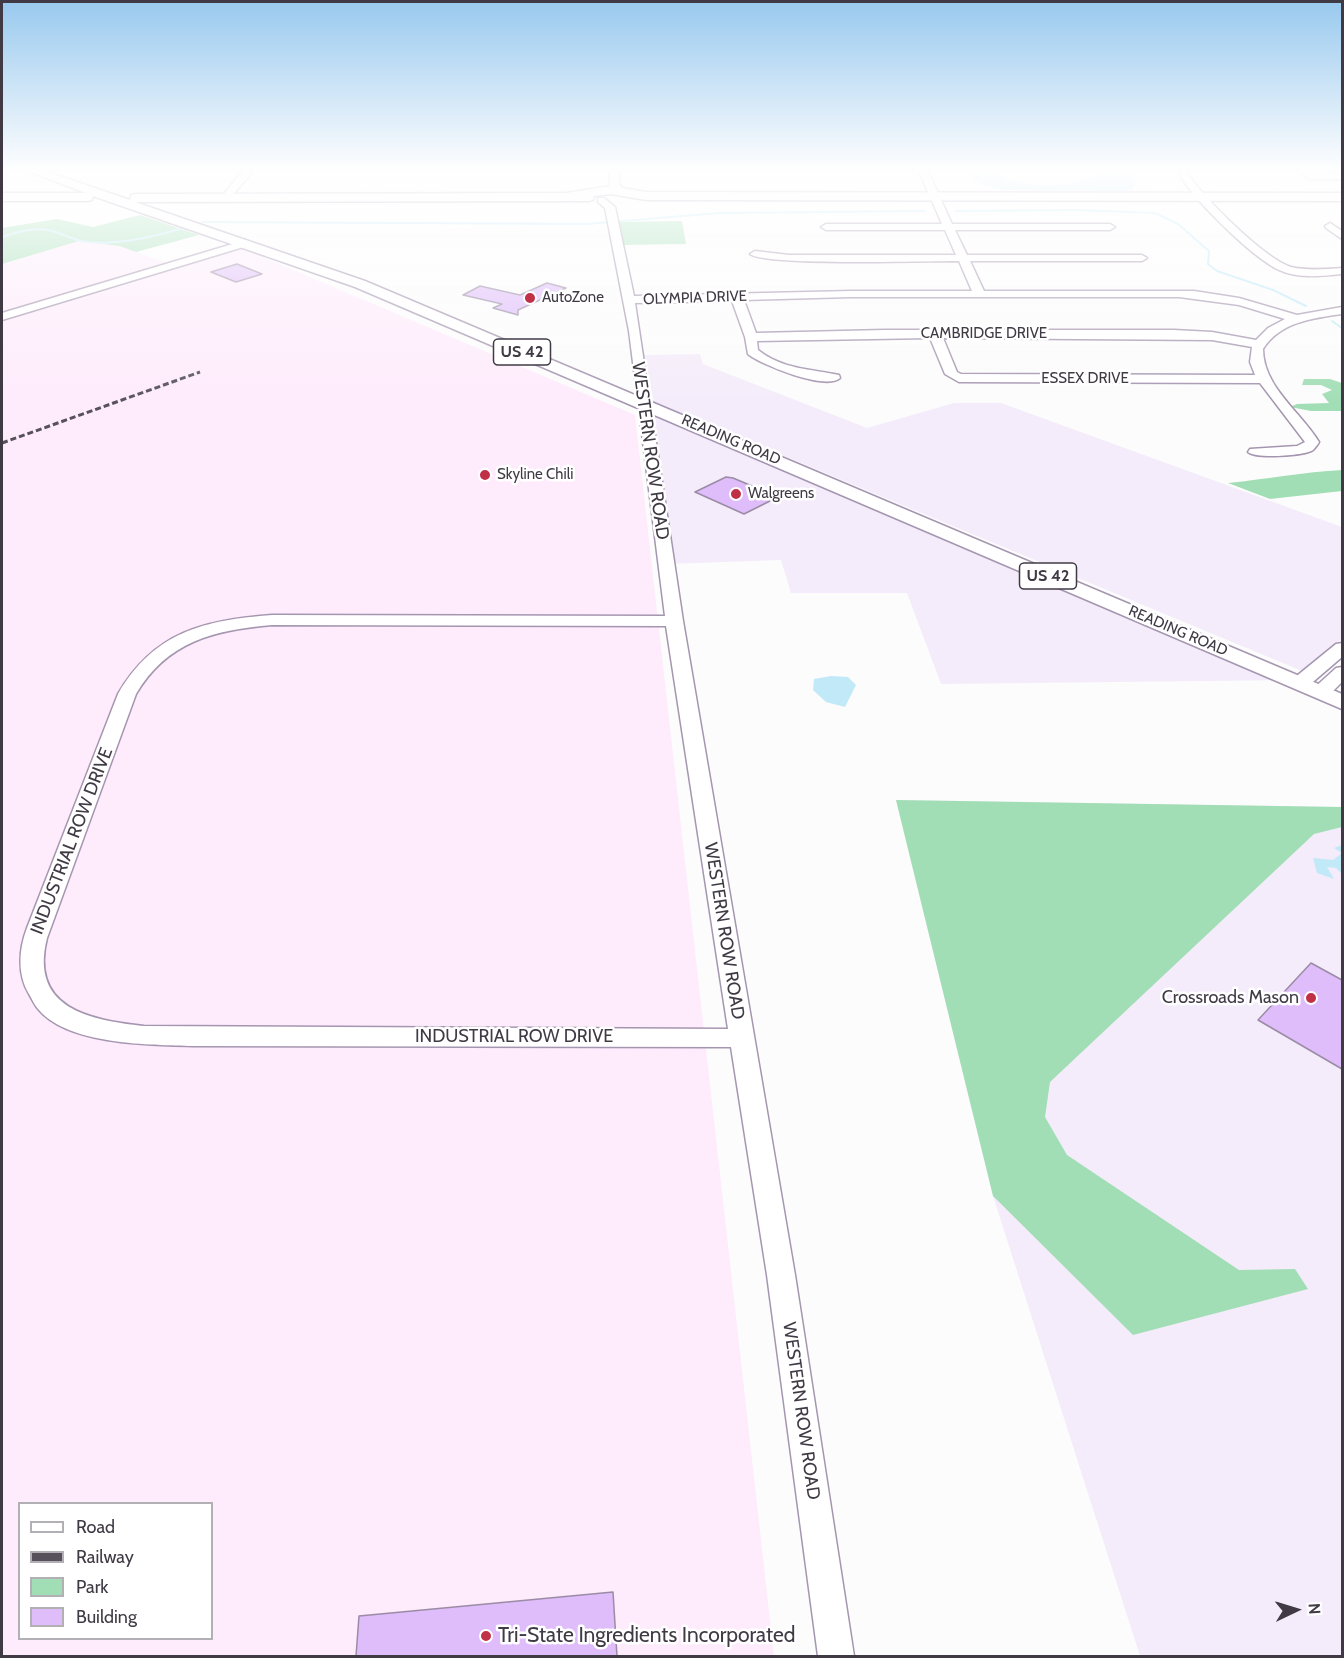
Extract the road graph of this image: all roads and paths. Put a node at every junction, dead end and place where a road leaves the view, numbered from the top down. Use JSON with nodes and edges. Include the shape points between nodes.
{"nodes":[{"id":1,"x":228,"y":248,"type":"edge"},
{"id":2,"x":261,"y":248,"type":"edge"},
{"id":3,"x":619,"y":248,"type":"edge"},
{"id":4,"x":958,"y":248,"type":"edge"},
{"id":5,"x":1260,"y":248,"type":"edge"},
{"id":6,"x":755,"y":254,"type":"dead end"},
{"id":7,"x":963,"y":258,"type":"junction"},
{"id":8,"x":1142,"y":258,"type":"dead end"},
{"id":9,"x":1342,"y":271,"type":"edge"},
{"id":10,"x":979,"y":294,"type":"junction"},
{"id":11,"x":737,"y":297,"type":"junction"},
{"id":12,"x":630,"y":300,"type":"junction"},
{"id":13,"x":1342,"y":311,"type":"edge"},
{"id":14,"x":2,"y":317,"type":"edge"},
{"id":15,"x":1297,"y":319,"type":"junction"},
{"id":16,"x":935,"y":334,"type":"junction"},
{"id":17,"x":751,"y":337,"type":"junction"},
{"id":18,"x":1258,"y":344,"type":"junction"},
{"id":19,"x":834,"y":378,"type":"dead end"},
{"id":20,"x":1264,"y":379,"type":"junction"},
{"id":21,"x":645,"y":404,"type":"junction"},
{"id":22,"x":1255,"y":452,"type":"dead end"},
{"id":23,"x":674,"y":621,"type":"junction"},
{"id":24,"x":1342,"y":648,"type":"edge"},
{"id":25,"x":1342,"y":672,"type":"edge"},
{"id":26,"x":1300,"y":684,"type":"junction"},
{"id":27,"x":1321,"y":692,"type":"junction"},
{"id":28,"x":1342,"y":702,"type":"edge"},
{"id":29,"x":741,"y":1038,"type":"junction"},
{"id":30,"x":836,"y":1656,"type":"edge"}],
"edges":[{"from":1,"to":14,"type":"street"},
{"from":2,"to":21,"type":"main road","name":"READING ROAD","number":"US 42","via":[[360,284]]},
{"from":3,"to":12,"type":"street","name":"WESTERN ROW ROAD"},
{"from":4,"to":7,"type":"street"},
{"from":5,"to":9,"type":"street","via":[[1280,266],[1301,271]]},
{"from":6,"to":7,"type":"street","via":[[789,258]]},
{"from":7,"to":8,"type":"street"},
{"from":7,"to":10,"type":"street"},
{"from":10,"to":11,"type":"street","name":"OLYMPIA DRIVE"},
{"from":10,"to":15,"type":"street","name":"OLYMPIA DRIVE","via":[[1203,295],[1250,303]]},
{"from":11,"to":12,"type":"street","name":"OLYMPIA DRIVE"},
{"from":11,"to":17,"type":"street"},
{"from":12,"to":21,"type":"street","name":"WESTERN ROW ROAD"},
{"from":13,"to":15,"type":"street"},
{"from":15,"to":18,"type":"street","via":[[1271,331]]},
{"from":16,"to":17,"type":"street","name":"CAMBRIDGE DRIVE"},
{"from":16,"to":18,"type":"street","name":"CAMBRIDGE DRIVE","via":[[1186,334]]},
{"from":16,"to":20,"type":"street","name":"ESSEX DRIVE","via":[[951,374],[959,378]]},
{"from":17,"to":19,"type":"street","via":[[752,351],[760,358],[809,375]]},
{"from":18,"to":20,"type":"street","via":[[1254,356]]},
{"from":20,"to":22,"type":"street","via":[[1312,442],[1298,450]]},
{"from":21,"to":23,"type":"street","name":"WESTERN ROW ROAD"},
{"from":21,"to":26,"type":"main road","name":"READING ROAD","number":"US 42"},
{"from":23,"to":29,"type":"street","name":"WESTERN ROW ROAD"},
{"from":23,"to":29,"type":"street","name":"INDUSTRIAL ROW DRIVE","via":[[272,620],[219,627],[171,646],[141,668],[127,694],[42,918],[34,942],[32,974],[42,996],[60,1014],[86,1027],[119,1033]]},
{"from":24,"to":26,"type":"street"},
{"from":25,"to":27,"type":"street"},
{"from":26,"to":27,"type":"main road","name":"READING ROAD","number":"US 42"},
{"from":27,"to":28,"type":"main road","name":"READING ROAD","number":"US 42"},
{"from":29,"to":30,"type":"street","name":"WESTERN ROW ROAD","via":[[781,1275]]}]}
